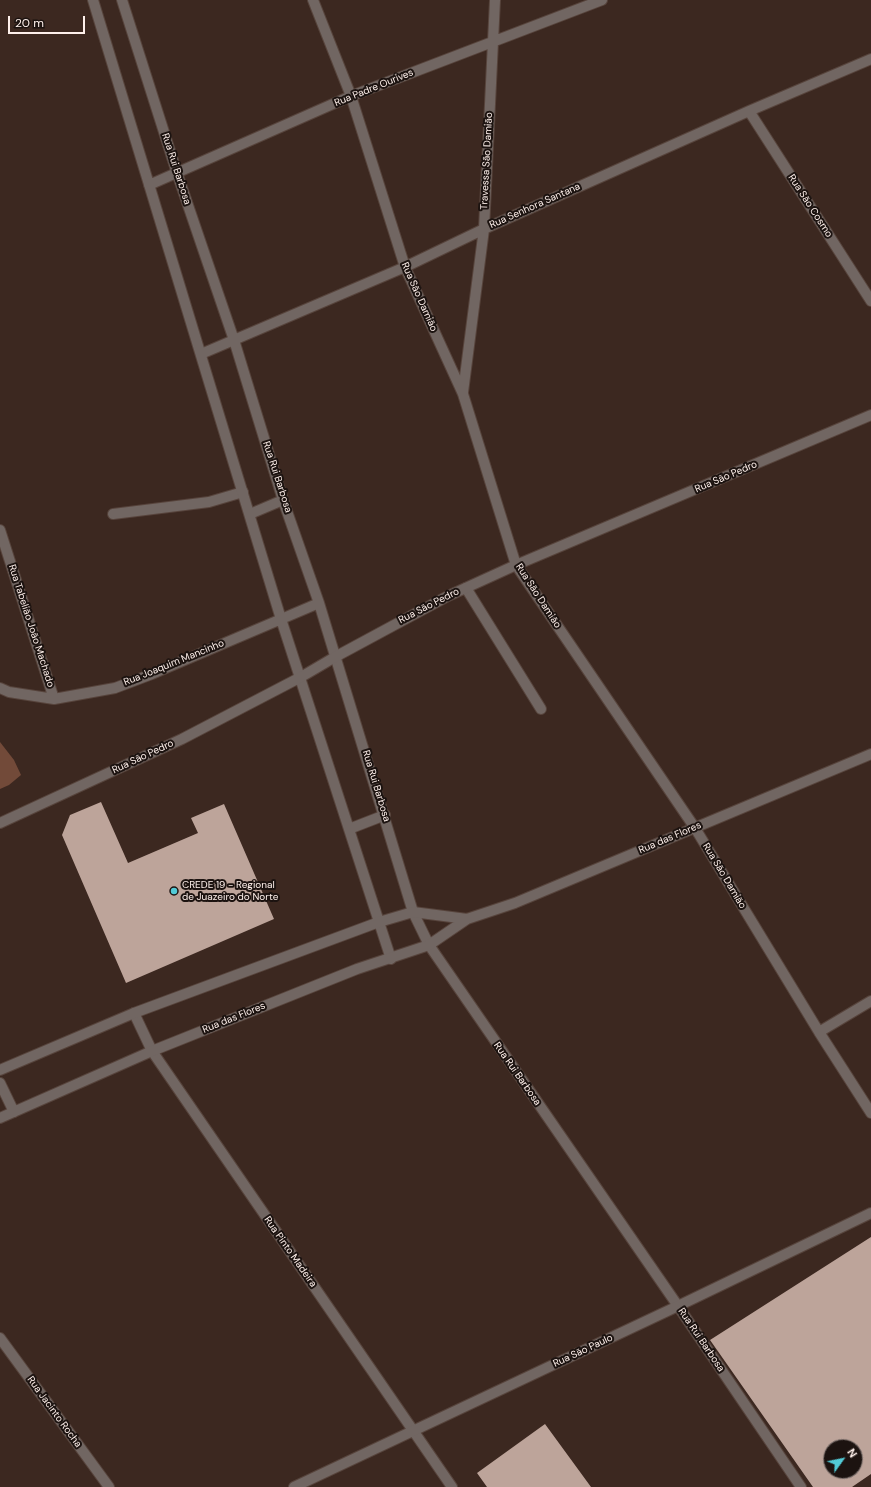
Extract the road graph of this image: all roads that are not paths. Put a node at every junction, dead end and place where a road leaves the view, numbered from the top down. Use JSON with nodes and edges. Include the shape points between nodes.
{"nodes":[{"id":1,"x":93,"y":0,"type":"edge"},
{"id":2,"x":122,"y":0,"type":"edge"},
{"id":3,"x":313,"y":0,"type":"edge"},
{"id":4,"x":495,"y":0,"type":"edge"},
{"id":5,"x":602,"y":0,"type":"edge"},
{"id":6,"x":492,"y":42,"type":"junction"},
{"id":7,"x":871,"y":59,"type":"edge"},
{"id":8,"x":351,"y":96,"type":"junction"},
{"id":9,"x":749,"y":111,"type":"junction"},
{"id":10,"x":177,"y":173,"type":"junction"},
{"id":11,"x":149,"y":185,"type":"junction"},
{"id":12,"x":484,"y":228,"type":"junction"},
{"id":13,"x":405,"y":266,"type":"junction"},
{"id":14,"x":871,"y":301,"type":"edge"},
{"id":15,"x":234,"y":340,"type":"junction"},
{"id":16,"x":201,"y":354,"type":"junction"},
{"id":17,"x":463,"y":394,"type":"junction"},
{"id":18,"x":871,"y":415,"type":"edge"},
{"id":19,"x":243,"y":492,"type":"junction"},
{"id":20,"x":283,"y":500,"type":"junction"},
{"id":21,"x":113,"y":514,"type":"dead end"},
{"id":22,"x":250,"y":514,"type":"junction"},
{"id":23,"x":0,"y":530,"type":"edge"},
{"id":24,"x":516,"y":565,"type":"junction"},
{"id":25,"x":466,"y":588,"type":"junction"},
{"id":26,"x":320,"y":603,"type":"junction"},
{"id":27,"x":281,"y":619,"type":"junction"},
{"id":28,"x":335,"y":657,"type":"junction"},
{"id":29,"x":301,"y":677,"type":"junction"},
{"id":30,"x":0,"y":688,"type":"edge"},
{"id":31,"x":54,"y":699,"type":"junction"},
{"id":32,"x":541,"y":709,"type":"dead end"},
{"id":33,"x":871,"y":754,"type":"edge"},
{"id":34,"x":385,"y":815,"type":"junction"},
{"id":35,"x":0,"y":823,"type":"edge"},
{"id":36,"x":695,"y":828,"type":"junction"},
{"id":37,"x":349,"y":829,"type":"junction"},
{"id":38,"x":413,"y":912,"type":"junction"},
{"id":39,"x":467,"y":919,"type":"junction"},
{"id":40,"x":379,"y":922,"type":"junction"},
{"id":41,"x":429,"y":945,"type":"junction"},
{"id":42,"x":391,"y":959,"type":"junction"},
{"id":43,"x":871,"y":1001,"type":"edge"},
{"id":44,"x":134,"y":1013,"type":"junction"},
{"id":45,"x":819,"y":1032,"type":"junction"},
{"id":46,"x":152,"y":1051,"type":"junction"},
{"id":47,"x":0,"y":1070,"type":"edge"},
{"id":48,"x":0,"y":1083,"type":"edge"},
{"id":49,"x":14,"y":1112,"type":"junction"},
{"id":50,"x":871,"y":1113,"type":"edge"},
{"id":51,"x":0,"y":1118,"type":"edge"},
{"id":52,"x":871,"y":1213,"type":"edge"},
{"id":53,"x":678,"y":1306,"type":"junction"},
{"id":54,"x":0,"y":1338,"type":"edge"},
{"id":55,"x":414,"y":1431,"type":"junction"},
{"id":56,"x":108,"y":1487,"type":"edge"},
{"id":57,"x":294,"y":1487,"type":"edge"},
{"id":58,"x":452,"y":1487,"type":"edge"},
{"id":59,"x":801,"y":1487,"type":"edge"}],
"edges":[{"from":1,"to":11,"type":"street"},
{"from":2,"to":10,"type":"street","name":"Rua Rui Barbosa"},
{"from":3,"to":8,"type":"street","name":"Rua São Damião"},
{"from":4,"to":6,"type":"street","name":"Travessa São Damião"},
{"from":5,"to":6,"type":"street","name":"Rua Padre Ourives"},
{"from":6,"to":8,"type":"street","name":"Rua Padre Ourives"},
{"from":6,"to":12,"type":"street","name":"Travessa São Damião"},
{"from":7,"to":9,"type":"street","name":"Rua Senhora Santana"},
{"from":8,"to":10,"type":"street","name":"Rua Padre Ourives"},
{"from":8,"to":13,"type":"street","name":"Rua São Damião"},
{"from":9,"to":12,"type":"street","name":"Rua Senhora Santana"},
{"from":9,"to":14,"type":"street","name":"Rua São Cosmo"},
{"from":10,"to":11,"type":"street","name":"Rua Padre Ourives"},
{"from":10,"to":15,"type":"street","name":"Rua Rui Barbosa"},
{"from":11,"to":16,"type":"street"},
{"from":12,"to":13,"type":"street","name":"Rua Senhora Santana"},
{"from":12,"to":17,"type":"street","name":"Travessa São Damião"},
{"from":13,"to":15,"type":"street","name":"Rua Senhora Santana"},
{"from":13,"to":17,"type":"street","name":"Rua São Damião"},
{"from":15,"to":16,"type":"street","name":"Rua Senhora Santana"},
{"from":15,"to":20,"type":"street","name":"Rua Rui Barbosa"},
{"from":16,"to":19,"type":"street"},
{"from":17,"to":24,"type":"street","name":"Rua São Damião"},
{"from":18,"to":24,"type":"street","name":"Rua São Pedro"},
{"from":19,"to":21,"type":"street","via":[[209,502]]},
{"from":19,"to":22,"type":"street"},
{"from":20,"to":22,"type":"street"},
{"from":20,"to":26,"type":"street","name":"Rua Rui Barbosa"},
{"from":22,"to":27,"type":"street"},
{"from":23,"to":31,"type":"street","name":"Rua Tabelião João Machado"},
{"from":24,"to":25,"type":"street","name":"Rua São Pedro"},
{"from":24,"to":36,"type":"street","name":"Rua São Damião"},
{"from":25,"to":28,"type":"street","name":"Rua São Pedro"},
{"from":25,"to":32,"type":"street"},
{"from":26,"to":27,"type":"street","name":"Rua Joaquim Mancinho"},
{"from":26,"to":28,"type":"street","name":"Rua Rui Barbosa"},
{"from":27,"to":29,"type":"street"},
{"from":27,"to":31,"type":"street","name":"Rua Joaquim Mancinho","via":[[115,688]]},
{"from":28,"to":29,"type":"street","name":"Rua São Pedro"},
{"from":28,"to":34,"type":"street","name":"Rua Rui Barbosa"},
{"from":29,"to":35,"type":"street","name":"Rua São Pedro","via":[[182,740]]},
{"from":29,"to":37,"type":"street"},
{"from":30,"to":31,"type":"street","name":"Rua Joaquim Mancinho"},
{"from":33,"to":36,"type":"street","name":"Rua das Flores"},
{"from":34,"to":37,"type":"street"},
{"from":34,"to":38,"type":"street","name":"Rua Rui Barbosa"},
{"from":36,"to":39,"type":"street","name":"Rua das Flores","via":[[515,903]]},
{"from":36,"to":45,"type":"street","name":"Rua São Damião"},
{"from":37,"to":40,"type":"street"},
{"from":38,"to":39,"type":"street","name":"Rua das Flores"},
{"from":38,"to":40,"type":"street","name":"Rua das Flores"},
{"from":38,"to":41,"type":"street","name":"Rua Rui Barbosa"},
{"from":39,"to":41,"type":"street","name":"Rua das Flores"},
{"from":40,"to":42,"type":"street"},
{"from":40,"to":44,"type":"street","name":"Rua das Flores"},
{"from":41,"to":42,"type":"street","name":"Rua das Flores"},
{"from":41,"to":53,"type":"street","name":"Rua Rui Barbosa"},
{"from":42,"to":46,"type":"street","name":"Rua das Flores","via":[[357,969]]},
{"from":43,"to":45,"type":"street"},
{"from":44,"to":46,"type":"street","name":"Rua Pinto Madeira"},
{"from":44,"to":47,"type":"street","name":"Rua das Flores"},
{"from":45,"to":50,"type":"street","name":"Rua São Damião"},
{"from":46,"to":49,"type":"street","name":"Rua das Flores"},
{"from":46,"to":55,"type":"street","name":"Rua Pinto Madeira"},
{"from":48,"to":49,"type":"street"},
{"from":49,"to":51,"type":"street","name":"Rua das Flores"},
{"from":52,"to":53,"type":"street","name":"Rua São Paulo"},
{"from":53,"to":55,"type":"street","name":"Rua São Paulo"},
{"from":53,"to":59,"type":"street","name":"Rua Rui Barbosa"},
{"from":54,"to":56,"type":"street","name":"Rua Jacinto Rocha"},
{"from":55,"to":57,"type":"street","name":"Rua São Paulo"},
{"from":55,"to":58,"type":"street","name":"Rua Pinto Madeira"}]}
